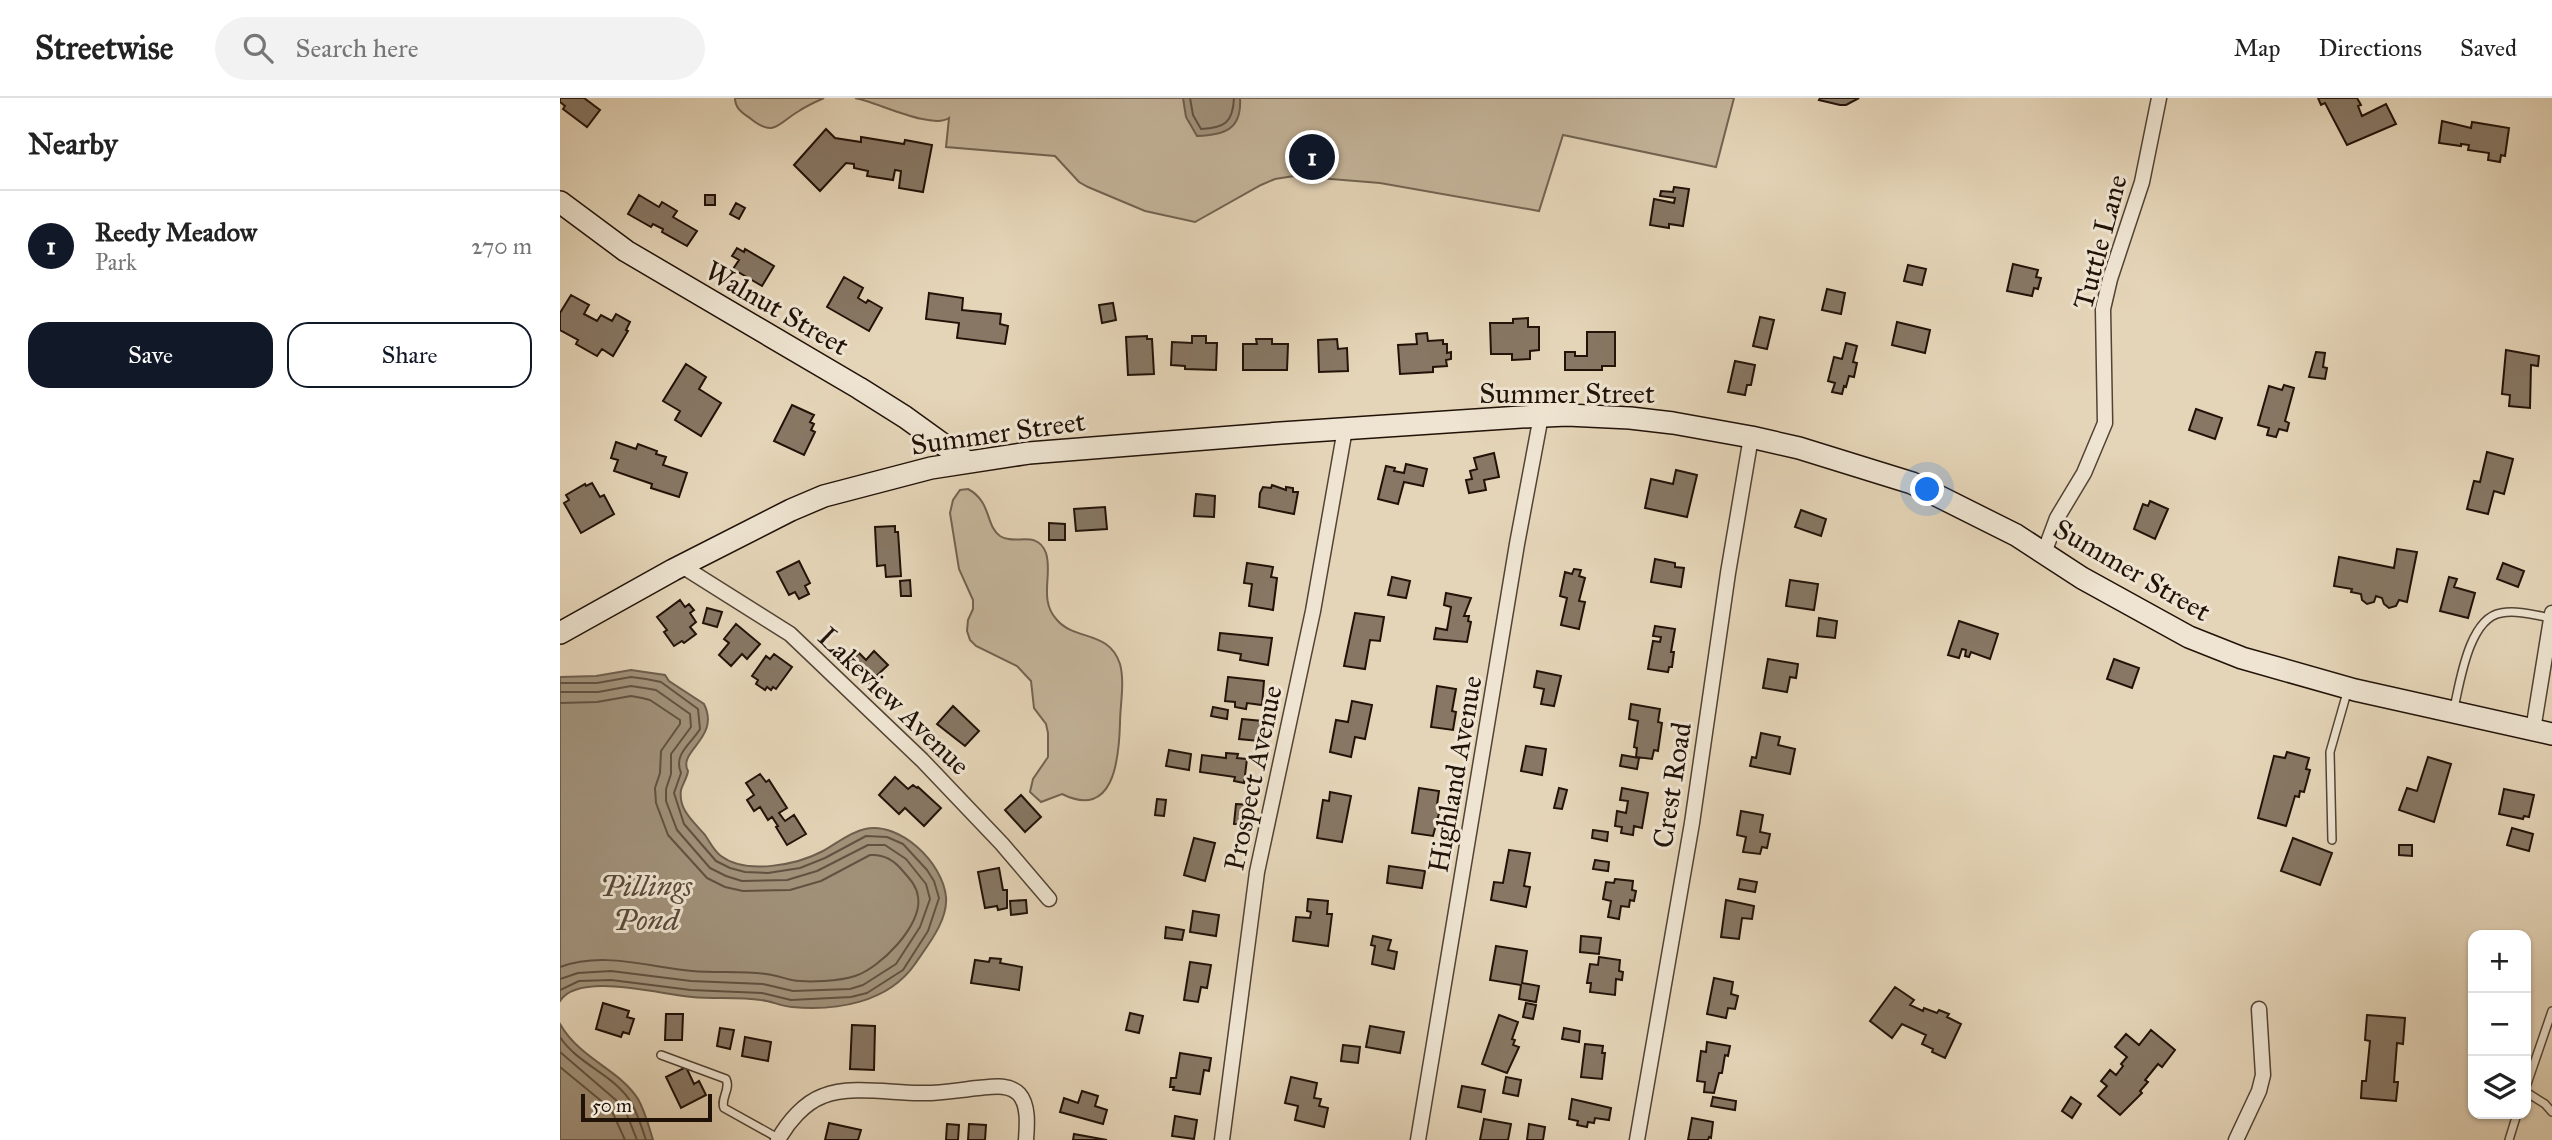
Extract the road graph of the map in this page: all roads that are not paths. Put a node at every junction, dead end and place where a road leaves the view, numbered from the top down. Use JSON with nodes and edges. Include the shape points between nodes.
{"nodes":[{"id":1,"x":2159,"y":98,"type":"edge"},
{"id":2,"x":560,"y":202,"type":"edge"},
{"id":3,"x":1541,"y":416,"type":"junction"},
{"id":4,"x":1345,"y":429,"type":"junction"},
{"id":5,"x":1751,"y":437,"type":"junction"},
{"id":6,"x":966,"y":461,"type":"junction"},
{"id":7,"x":2044,"y":553,"type":"junction"},
{"id":8,"x":682,"y":566,"type":"junction"},
{"id":9,"x":2552,"y":615,"type":"edge"},
{"id":10,"x":560,"y":633,"type":"edge"},
{"id":11,"x":2348,"y":688,"type":"junction"},
{"id":12,"x":2453,"y":712,"type":"junction"},
{"id":13,"x":2542,"y":732,"type":"edge"},
{"id":14,"x":2332,"y":840,"type":"dead end"},
{"id":15,"x":1049,"y":899,"type":"dead end"},
{"id":16,"x":2259,"y":1009,"type":"dead end"},
{"id":17,"x":2552,"y":1011,"type":"edge"},
{"id":18,"x":661,"y":1055,"type":"dead end"},
{"id":19,"x":2531,"y":1075,"type":"edge"},
{"id":20,"x":2531,"y":1094,"type":"edge"},
{"id":21,"x":2552,"y":1112,"type":"edge"},
{"id":22,"x":2515,"y":1119,"type":"edge"},
{"id":23,"x":779,"y":1139,"type":"edge"},
{"id":24,"x":1026,"y":1140,"type":"edge"},
{"id":25,"x":1222,"y":1140,"type":"edge"},
{"id":26,"x":1418,"y":1140,"type":"edge"},
{"id":27,"x":1637,"y":1140,"type":"edge"},
{"id":28,"x":2236,"y":1140,"type":"edge"},
{"id":29,"x":2509,"y":1140,"type":"edge"}],
"edges":[{"from":1,"to":7,"type":"street","name":"Tuttle Lane","via":[[2142,182],[2102,309],[2105,423]]},
{"from":2,"to":6,"type":"main road","name":"Walnut Street","via":[[626,251],[859,388]]},
{"from":3,"to":4,"type":"main road","name":"Summer Street"},
{"from":3,"to":5,"type":"main road","name":"Summer Street","via":[[1647,419]]},
{"from":3,"to":26,"type":"street","name":"Highland Avenue"},
{"from":4,"to":6,"type":"main road","name":"Summer Street"},
{"from":4,"to":25,"type":"street","name":"Prospect Avenue","via":[[1313,611],[1257,872]]},
{"from":5,"to":7,"type":"main road","name":"Summer Street","via":[[1912,483]]},
{"from":5,"to":27,"type":"street","name":"Crest Road","via":[[1692,823]]},
{"from":6,"to":8,"type":"main road","name":"Summer Street","via":[[824,496]]},
{"from":7,"to":11,"type":"main road","name":"Summer Street","via":[[2189,637],[2242,658]]},
{"from":8,"to":10,"type":"main road","name":"Summer Street"},
{"from":8,"to":15,"type":"street","name":"Lakeview Avenue","via":[[790,634],[922,760]]},
{"from":9,"to":12,"type":"lane","via":[[2499,613],[2479,628],[2465,660]]},
{"from":9,"to":13,"type":"street"},
{"from":11,"to":12,"type":"main road","name":"Summer Street"},
{"from":11,"to":14,"type":"lane","via":[[2330,752]]},
{"from":12,"to":13,"type":"main road","name":"Summer Street"},
{"from":16,"to":28,"type":"street","via":[[2263,1074]]},
{"from":17,"to":19,"type":"lane"},
{"from":18,"to":23,"type":"lane","via":[[726,1079],[722,1106]]},
{"from":20,"to":21,"type":"lane"},
{"from":22,"to":29,"type":"lane"},
{"from":23,"to":24,"type":"street","via":[[806,1106],[824,1095],[1009,1087],[1025,1105]]}]}
